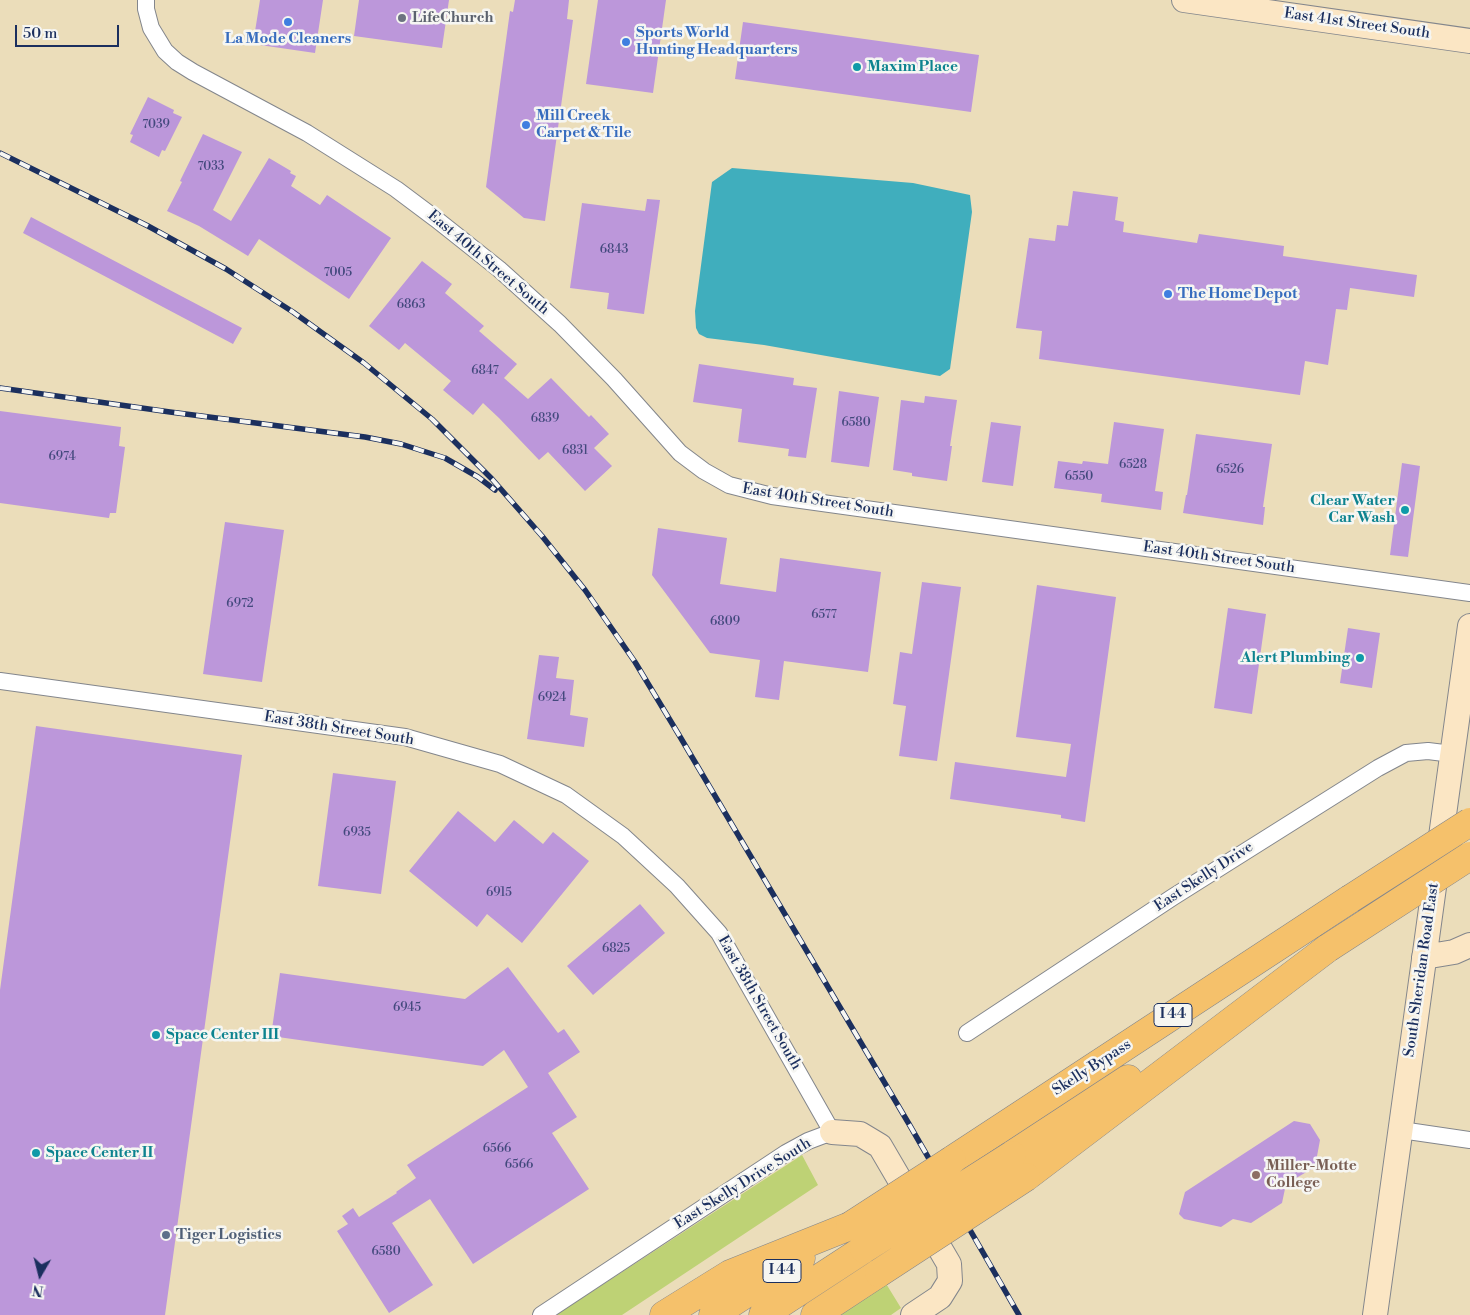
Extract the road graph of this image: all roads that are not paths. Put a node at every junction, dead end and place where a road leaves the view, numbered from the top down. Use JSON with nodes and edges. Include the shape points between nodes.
{"nodes":[{"id":1,"x":146,"y":0,"type":"edge"},
{"id":2,"x":1184,"y":0,"type":"edge"},
{"id":3,"x":1470,"y":41,"type":"edge"},
{"id":4,"x":1470,"y":593,"type":"edge"},
{"id":5,"x":1470,"y":626,"type":"edge"},
{"id":6,"x":0,"y":681,"type":"edge"},
{"id":7,"x":1452,"y":754,"type":"junction"},
{"id":8,"x":1470,"y":822,"type":"edge"},
{"id":9,"x":1470,"y":856,"type":"edge"},
{"id":10,"x":1470,"y":945,"type":"edge"},
{"id":11,"x":1424,"y":957,"type":"junction"},
{"id":12,"x":968,"y":1033,"type":"dead end"},
{"id":13,"x":1401,"y":1130,"type":"junction"},
{"id":14,"x":832,"y":1132,"type":"junction"},
{"id":15,"x":1470,"y":1140,"type":"edge"},
{"id":16,"x":1019,"y":1166,"type":"junction"},
{"id":17,"x":857,"y":1237,"type":"junction"},
{"id":18,"x":541,"y":1315,"type":"edge"},
{"id":19,"x":664,"y":1315,"type":"edge"},
{"id":20,"x":713,"y":1315,"type":"edge"},
{"id":21,"x":763,"y":1315,"type":"edge"},
{"id":22,"x":815,"y":1315,"type":"edge"},
{"id":23,"x":913,"y":1315,"type":"edge"},
{"id":24,"x":1375,"y":1315,"type":"edge"}],
"edges":[{"from":1,"to":4,"type":"street","name":"East 40th Street South","via":[[151,28],[157,40],[177,62],[338,152],[436,219],[499,268],[553,317],[680,453],[728,485],[772,496]]},
{"from":2,"to":3,"type":"main road","name":"East 41st Street South"},
{"from":5,"to":7,"type":"main road","name":"South Sheridan Road East"},
{"from":6,"to":14,"type":"street","name":"East 38th Street South","via":[[405,737],[500,764],[566,795],[623,836],[677,886],[719,933]]},
{"from":7,"to":11,"type":"main road","name":"South Sheridan Road East"},
{"from":7,"to":12,"type":"street","name":"East Skelly Drive","via":[[1406,753],[1378,768],[1173,897]]},
{"from":8,"to":17,"type":"highway","name":"Skelly Bypass","number":"I 44","bridge":true,"via":[[996,1130]]},
{"from":9,"to":16,"type":"highway","name":"Skelly Bypass","number":"I 44","bridge":true,"via":[[1328,948]]},
{"from":10,"to":11,"type":"main road","via":[[1454,952]]},
{"from":11,"to":13,"type":"main road","name":"South Sheridan Road East"},
{"from":13,"to":15,"type":"street"},
{"from":13,"to":24,"type":"main road","name":"South Sheridan Road East"},
{"from":14,"to":18,"type":"street","name":"East Skelly Drive South","via":[[786,1154]]},
{"from":14,"to":23,"type":"main road","name":"East Skelly Drive South","via":[[860,1134],[880,1146],[949,1264],[950,1281],[940,1297]]},
{"from":16,"to":17,"type":"highway","name":"Skelly Bypass","number":"I 44","bridge":true},
{"from":16,"to":22,"type":"highway","bridge":true,"via":[[879,1274]]},
{"from":17,"to":19,"type":"highway","via":[[730,1274]]},
{"from":17,"to":20,"type":"highway","name":"Skelly Bypass","number":"I 44"},
{"from":17,"to":21,"type":"highway","name":"Skelly Bypass","number":"I 44"}]}
